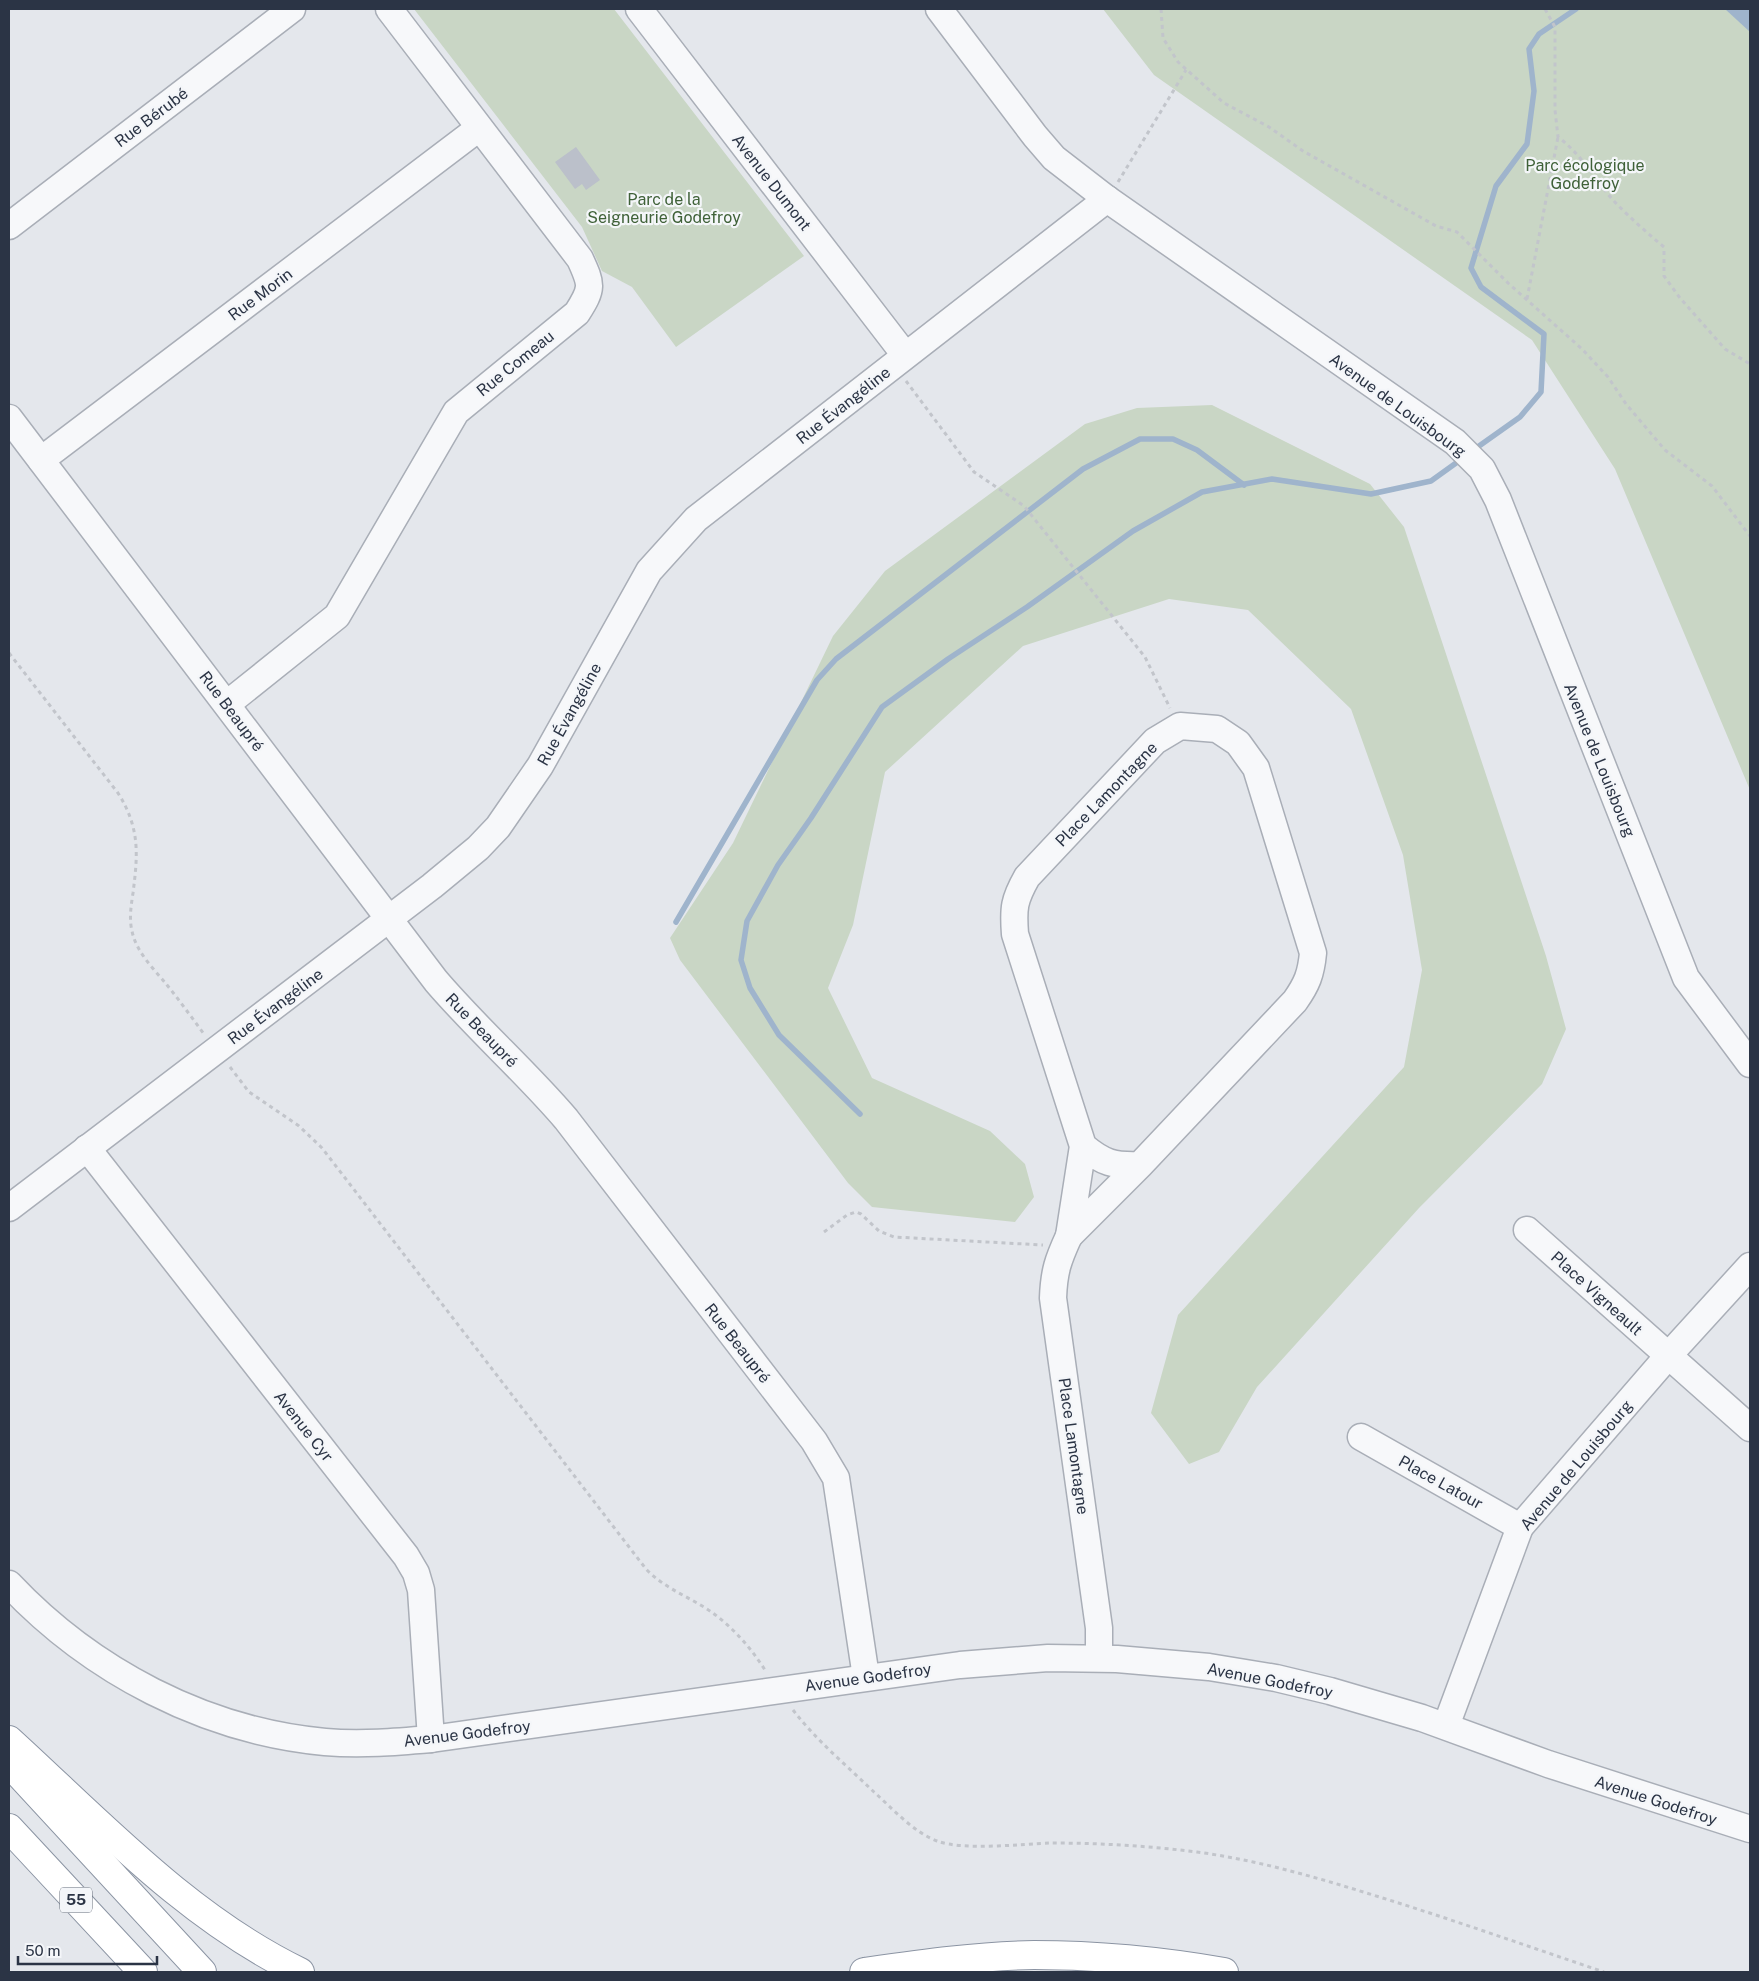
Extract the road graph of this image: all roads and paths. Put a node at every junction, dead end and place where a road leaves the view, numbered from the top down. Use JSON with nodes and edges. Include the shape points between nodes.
{"nodes":[{"id":1,"x":292,"y":9,"type":"edge"},
{"id":2,"x":389,"y":9,"type":"edge"},
{"id":3,"x":639,"y":9,"type":"edge"},
{"id":4,"x":939,"y":9,"type":"edge"},
{"id":5,"x":1161,"y":9,"type":"edge"},
{"id":6,"x":1545,"y":9,"type":"edge"},
{"id":7,"x":1186,"y":70,"type":"junction"},
{"id":8,"x":479,"y":128,"type":"junction"},
{"id":9,"x":1558,"y":137,"type":"junction"},
{"id":10,"x":1107,"y":199,"type":"junction"},
{"id":11,"x":9,"y":226,"type":"edge"},
{"id":12,"x":1526,"y":299,"type":"junction"},
{"id":13,"x":900,"y":360,"type":"junction"},
{"id":14,"x":1750,"y":364,"type":"edge"},
{"id":15,"x":9,"y":418,"type":"edge"},
{"id":16,"x":41,"y":460,"type":"junction"},
{"id":17,"x":1750,"y":536,"type":"edge"},
{"id":18,"x":9,"y":653,"type":"edge"},
{"id":19,"x":227,"y":704,"type":"junction"},
{"id":20,"x":1180,"y":726,"type":"junction"},
{"id":21,"x":388,"y":918,"type":"junction"},
{"id":22,"x":204,"y":1033,"type":"dead end"},
{"id":23,"x":1750,"y":1064,"type":"edge"},
{"id":24,"x":230,"y":1066,"type":"dead end"},
{"id":25,"x":1083,"y":1146,"type":"junction"},
{"id":26,"x":87,"y":1148,"type":"junction"},
{"id":27,"x":1140,"y":1165,"type":"junction"},
{"id":28,"x":9,"y":1208,"type":"edge"},
{"id":29,"x":1527,"y":1230,"type":"dead end"},
{"id":30,"x":824,"y":1232,"type":"dead end"},
{"id":31,"x":1069,"y":1236,"type":"junction"},
{"id":32,"x":1040,"y":1244,"type":"dead end"},
{"id":33,"x":1750,"y":1266,"type":"edge"},
{"id":34,"x":1668,"y":1356,"type":"junction"},
{"id":35,"x":1750,"y":1428,"type":"edge"},
{"id":36,"x":1361,"y":1437,"type":"dead end"},
{"id":37,"x":1520,"y":1527,"type":"junction"},
{"id":38,"x":9,"y":1584,"type":"edge"},
{"id":39,"x":1099,"y":1658,"type":"junction"},
{"id":40,"x":769,"y":1677,"type":"dead end"},
{"id":41,"x":866,"y":1677,"type":"junction"},
{"id":42,"x":791,"y":1707,"type":"dead end"},
{"id":43,"x":1446,"y":1726,"type":"junction"},
{"id":44,"x":431,"y":1739,"type":"junction"},
{"id":45,"x":9,"y":1740,"type":"edge"},
{"id":46,"x":9,"y":1764,"type":"edge"},
{"id":47,"x":9,"y":1828,"type":"edge"},
{"id":48,"x":1750,"y":1829,"type":"edge"},
{"id":49,"x":143,"y":1972,"type":"edge"},
{"id":50,"x":202,"y":1972,"type":"edge"},
{"id":51,"x":300,"y":1972,"type":"edge"},
{"id":52,"x":864,"y":1972,"type":"edge"},
{"id":53,"x":1224,"y":1972,"type":"edge"},
{"id":54,"x":1604,"y":1972,"type":"edge"}],
"edges":[{"from":1,"to":11,"type":"street","name":"Rue Bérubé"},
{"from":2,"to":8,"type":"street","name":"Rue Comeau"},
{"from":3,"to":13,"type":"street","name":"Avenue Dumont"},
{"from":4,"to":10,"type":"street","name":"Avenue de Louisbourg","via":[[1054,158]]},
{"from":5,"to":7,"type":"path","via":[[1163,38]]},
{"from":6,"to":9,"type":"path","via":[[1555,27]]},
{"from":7,"to":10,"type":"path"},
{"from":7,"to":12,"type":"path","via":[[1224,103],[1269,127],[1303,151],[1436,226],[1457,232]]},
{"from":8,"to":16,"type":"street","name":"Rue Morin"},
{"from":8,"to":19,"type":"street","name":"Rue Comeau","via":[[580,259],[589,280],[588,296],[577,313],[456,412],[337,616]]},
{"from":9,"to":12,"type":"path"},
{"from":9,"to":14,"type":"path","via":[[1572,147],[1612,199],[1664,246],[1664,276],[1680,298],[1725,349]]},
{"from":10,"to":13,"type":"street","name":"Rue Évangéline"},
{"from":10,"to":23,"type":"street","name":"Avenue de Louisbourg","via":[[1455,442],[1482,469],[1498,500],[1686,978]]},
{"from":12,"to":17,"type":"path","via":[[1608,377],[1665,450],[1712,486]]},
{"from":13,"to":20,"type":"path","via":[[974,472],[1024,506],[1145,657]]},
{"from":13,"to":21,"type":"street","name":"Rue Évangéline","via":[[696,519],[649,571],[540,766],[498,827],[456,867]]},
{"from":15,"to":16,"type":"street","name":"Rue Beaupré"},
{"from":16,"to":19,"type":"street","name":"Rue Beaupré"},
{"from":18,"to":22,"type":"path","via":[[126,806],[133,822],[136,845],[130,920],[134,938],[149,963]]},
{"from":19,"to":21,"type":"street","name":"Rue Beaupré"},
{"from":20,"to":25,"type":"street","name":"Place Lamontagne","via":[[1155,741],[1027,877],[1017,895],[1013,914],[1015,934]]},
{"from":20,"to":27,"type":"street","name":"Place Lamontagne","via":[[1216,729],[1238,742],[1256,768],[1313,953],[1311,972],[1295,1001]]},
{"from":21,"to":26,"type":"street","name":"Rue Évangéline"},
{"from":21,"to":41,"type":"street","name":"Rue Beaupré","via":[[460,1009],[534,1082],[566,1119],[827,1461],[836,1478],[842,1505]]},
{"from":24,"to":40,"type":"path","via":[[249,1092],[299,1126],[322,1148],[646,1569],[659,1581],[720,1618],[744,1642]]},
{"from":25,"to":27,"type":"street","via":[[1098,1158],[1113,1164]]},
{"from":25,"to":31,"type":"street","name":"Place Lamontagne"},
{"from":26,"to":28,"type":"street","name":"Rue Évangéline"},
{"from":26,"to":44,"type":"street","name":"Avenue Cyr","via":[[416,1573],[421,1590]]},
{"from":27,"to":31,"type":"street","name":"Place Lamontagne"},
{"from":29,"to":34,"type":"street","name":"Place Vigneault"},
{"from":30,"to":32,"type":"path","via":[[856,1212],[880,1231],[894,1237]]},
{"from":31,"to":39,"type":"street","name":"Place Lamontagne","via":[[1057,1261],[1053,1298],[1099,1628]]},
{"from":33,"to":34,"type":"street","name":"Avenue de Louisbourg"},
{"from":34,"to":35,"type":"street"},
{"from":34,"to":37,"type":"street","name":"Avenue de Louisbourg"},
{"from":36,"to":37,"type":"street","name":"Place Latour"},
{"from":37,"to":43,"type":"street","name":"Avenue de Louisbourg"},
{"from":38,"to":44,"type":"street","name":"Avenue Godefroy","via":[[44,1619],[101,1662],[150,1690],[210,1716],[314,1741],[368,1744]]},
{"from":39,"to":41,"type":"street","name":"Avenue Godefroy","via":[[997,1662]]},
{"from":39,"to":43,"type":"street","name":"Avenue Godefroy","via":[[1177,1663],[1267,1677],[1330,1691]]},
{"from":41,"to":44,"type":"street","name":"Avenue Godefroy"},
{"from":42,"to":54,"type":"path","via":[[826,1746],[888,1805],[937,1841],[965,1846],[1126,1845],[1246,1860],[1382,1897]]},
{"from":43,"to":48,"type":"street","name":"Avenue Godefroy","via":[[1548,1764]]},
{"from":45,"to":51,"type":"highway","via":[[183,1896],[236,1935]]},
{"from":46,"to":50,"type":"highway"},
{"from":47,"to":49,"type":"highway","number":"55"},
{"from":52,"to":53,"type":"highway","via":[[981,1958],[1059,1955],[1138,1960]]}]}
